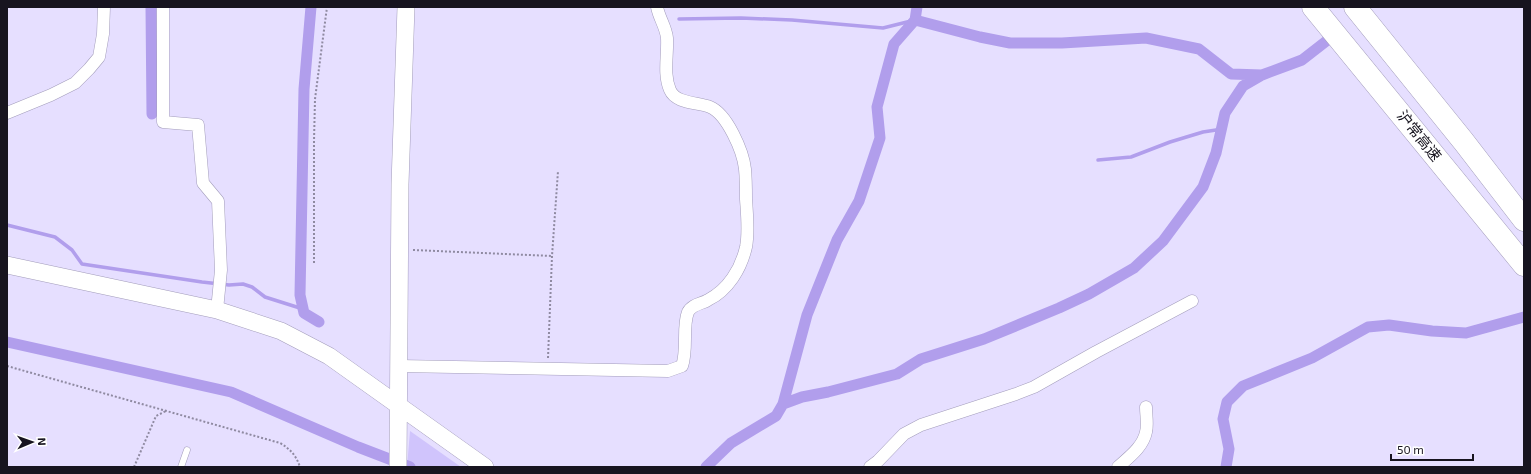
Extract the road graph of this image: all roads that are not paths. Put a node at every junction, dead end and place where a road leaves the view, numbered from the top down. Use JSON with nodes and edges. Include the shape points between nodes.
{"nodes":[{"id":1,"x":104,"y":7,"type":"edge"},
{"id":2,"x":163,"y":7,"type":"edge"},
{"id":3,"x":406,"y":7,"type":"edge"},
{"id":4,"x":657,"y":7,"type":"edge"},
{"id":5,"x":1313,"y":7,"type":"edge"},
{"id":6,"x":1355,"y":7,"type":"edge"},
{"id":7,"x":7,"y":113,"type":"edge"},
{"id":8,"x":1524,"y":220,"type":"edge"},
{"id":9,"x":7,"y":265,"type":"edge"},
{"id":10,"x":1524,"y":265,"type":"edge"},
{"id":11,"x":1192,"y":301,"type":"dead end"},
{"id":12,"x":217,"y":310,"type":"junction"},
{"id":13,"x":399,"y":366,"type":"junction"},
{"id":14,"x":399,"y":406,"type":"junction"},
{"id":15,"x":1146,"y":407,"type":"dead end"},
{"id":16,"x":187,"y":450,"type":"dead end"},
{"id":17,"x":181,"y":467,"type":"edge"},
{"id":18,"x":398,"y":467,"type":"edge"},
{"id":19,"x":485,"y":467,"type":"edge"},
{"id":20,"x":870,"y":467,"type":"edge"},
{"id":21,"x":1118,"y":467,"type":"edge"}],
"edges":[{"from":1,"to":7,"type":"street","via":[[99,57],[89,69],[75,83]]},
{"from":2,"to":12,"type":"street","via":[[163,122],[198,125],[203,183],[218,201]]},
{"from":3,"to":13,"type":"main road","via":[[400,184]]},
{"from":4,"to":13,"type":"street","via":[[667,39],[666,76],[670,91],[678,98],[711,107],[720,115],[738,144],[745,168],[746,247],[739,268],[726,287],[709,300],[693,306],[688,312],[682,366],[668,371]]},
{"from":5,"to":10,"type":"highway","name":"沪常高速"},
{"from":6,"to":8,"type":"highway","name":"沪常高速"},
{"from":9,"to":12,"type":"main road"},
{"from":11,"to":20,"type":"street","via":[[1034,387],[921,425],[904,434]]},
{"from":12,"to":14,"type":"main road","via":[[281,331],[329,356]]},
{"from":13,"to":14,"type":"main road"},
{"from":14,"to":18,"type":"main road"},
{"from":14,"to":19,"type":"main road"},
{"from":15,"to":21,"type":"street","via":[[1147,432],[1135,451]]},
{"from":16,"to":17,"type":"lane"}]}
